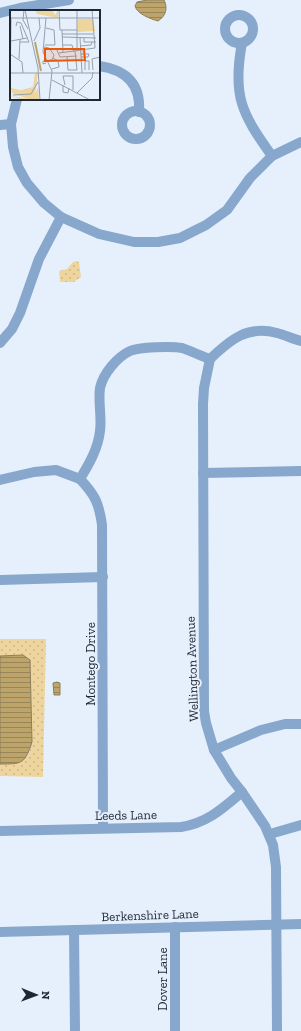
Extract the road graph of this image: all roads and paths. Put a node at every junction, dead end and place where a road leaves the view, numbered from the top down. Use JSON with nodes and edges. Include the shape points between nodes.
{"nodes":[{"id":1,"x":70,"y":0,"type":"edge"},
{"id":2,"x":20,"y":6,"type":"edge"},
{"id":3,"x":0,"y":13,"type":"edge"},
{"id":4,"x":242,"y":43,"type":"dead end"},
{"id":5,"x":100,"y":66,"type":"edge"},
{"id":6,"x":17,"y":100,"type":"edge"},
{"id":7,"x":139,"y":112,"type":"dead end"},
{"id":8,"x":0,"y":124,"type":"edge"},
{"id":9,"x":11,"y":124,"type":"junction"},
{"id":10,"x":301,"y":142,"type":"edge"},
{"id":11,"x":272,"y":156,"type":"junction"},
{"id":12,"x":61,"y":217,"type":"junction"},
{"id":13,"x":301,"y":341,"type":"edge"},
{"id":14,"x":0,"y":343,"type":"edge"},
{"id":15,"x":210,"y":359,"type":"junction"},
{"id":16,"x":301,"y":471,"type":"edge"},
{"id":17,"x":203,"y":473,"type":"junction"},
{"id":18,"x":80,"y":479,"type":"junction"},
{"id":19,"x":0,"y":480,"type":"edge"},
{"id":20,"x":103,"y":578,"type":"junction"},
{"id":21,"x":0,"y":580,"type":"edge"},
{"id":22,"x":301,"y":724,"type":"edge"},
{"id":23,"x":214,"y":750,"type":"junction"},
{"id":24,"x":242,"y":792,"type":"junction"},
{"id":25,"x":301,"y":825,"type":"edge"},
{"id":26,"x":103,"y":828,"type":"junction"},
{"id":27,"x":0,"y":831,"type":"edge"},
{"id":28,"x":270,"y":834,"type":"junction"},
{"id":29,"x":277,"y":924,"type":"junction"},
{"id":30,"x":301,"y":924,"type":"edge"},
{"id":31,"x":175,"y":927,"type":"junction"},
{"id":32,"x":74,"y":930,"type":"junction"},
{"id":33,"x":0,"y":932,"type":"edge"},
{"id":34,"x":75,"y":1031,"type":"edge"},
{"id":35,"x":175,"y":1031,"type":"edge"},
{"id":36,"x":277,"y":1031,"type":"edge"}],
"edges":[{"from":1,"to":2,"type":"street"},
{"from":2,"to":3,"type":"street"},
{"from":4,"to":11,"type":"street","via":[[238,63],[240,99],[255,131]]},
{"from":5,"to":7,"type":"street","via":[[120,72],[131,81],[138,92]]},
{"from":6,"to":9,"type":"street"},
{"from":8,"to":9,"type":"street"},
{"from":9,"to":12,"type":"street","via":[[18,167],[27,183],[44,203]]},
{"from":10,"to":11,"type":"street"},
{"from":11,"to":12,"type":"street","via":[[250,178],[227,210],[206,225],[180,238],[158,242],[134,242],[103,235]]},
{"from":12,"to":14,"type":"street","via":[[39,259],[20,313],[12,329]]},
{"from":13,"to":15,"type":"street","via":[[260,331],[241,334],[225,344]]},
{"from":15,"to":17,"type":"street","name":"Wellington Avenue","via":[[204,388]]},
{"from":15,"to":18,"type":"street","via":[[181,348],[161,347],[130,351],[119,359],[109,370],[100,387],[100,430],[90,463]]},
{"from":16,"to":17,"type":"street"},
{"from":17,"to":23,"type":"street","name":"Wellington Avenue","via":[[204,700],[206,723]]},
{"from":18,"to":19,"type":"street","via":[[56,470]]},
{"from":18,"to":20,"type":"street","name":"Montego Drive","via":[[97,500],[100,512]]},
{"from":20,"to":21,"type":"street"},
{"from":20,"to":26,"type":"street","name":"Montego Drive"},
{"from":22,"to":23,"type":"street","via":[[285,724],[261,730]]},
{"from":23,"to":24,"type":"street","name":"Wellington Avenue"},
{"from":24,"to":26,"type":"street","name":"Leeds Lane","via":[[216,813],[194,825]]},
{"from":24,"to":28,"type":"street","name":"Wellington Avenue"},
{"from":25,"to":28,"type":"street"},
{"from":26,"to":27,"type":"street","name":"Leeds Lane"},
{"from":28,"to":29,"type":"street","name":"Wellington Avenue","via":[[276,860]]},
{"from":29,"to":30,"type":"street","name":"Berkenshire Lane"},
{"from":29,"to":31,"type":"street","name":"Berkenshire Lane"},
{"from":29,"to":36,"type":"street","name":"Wellington Avenue"},
{"from":31,"to":32,"type":"street","name":"Berkenshire Lane"},
{"from":31,"to":35,"type":"street","name":"Dover Lane"},
{"from":32,"to":33,"type":"street","name":"Berkenshire Lane"},
{"from":32,"to":34,"type":"street"}]}
